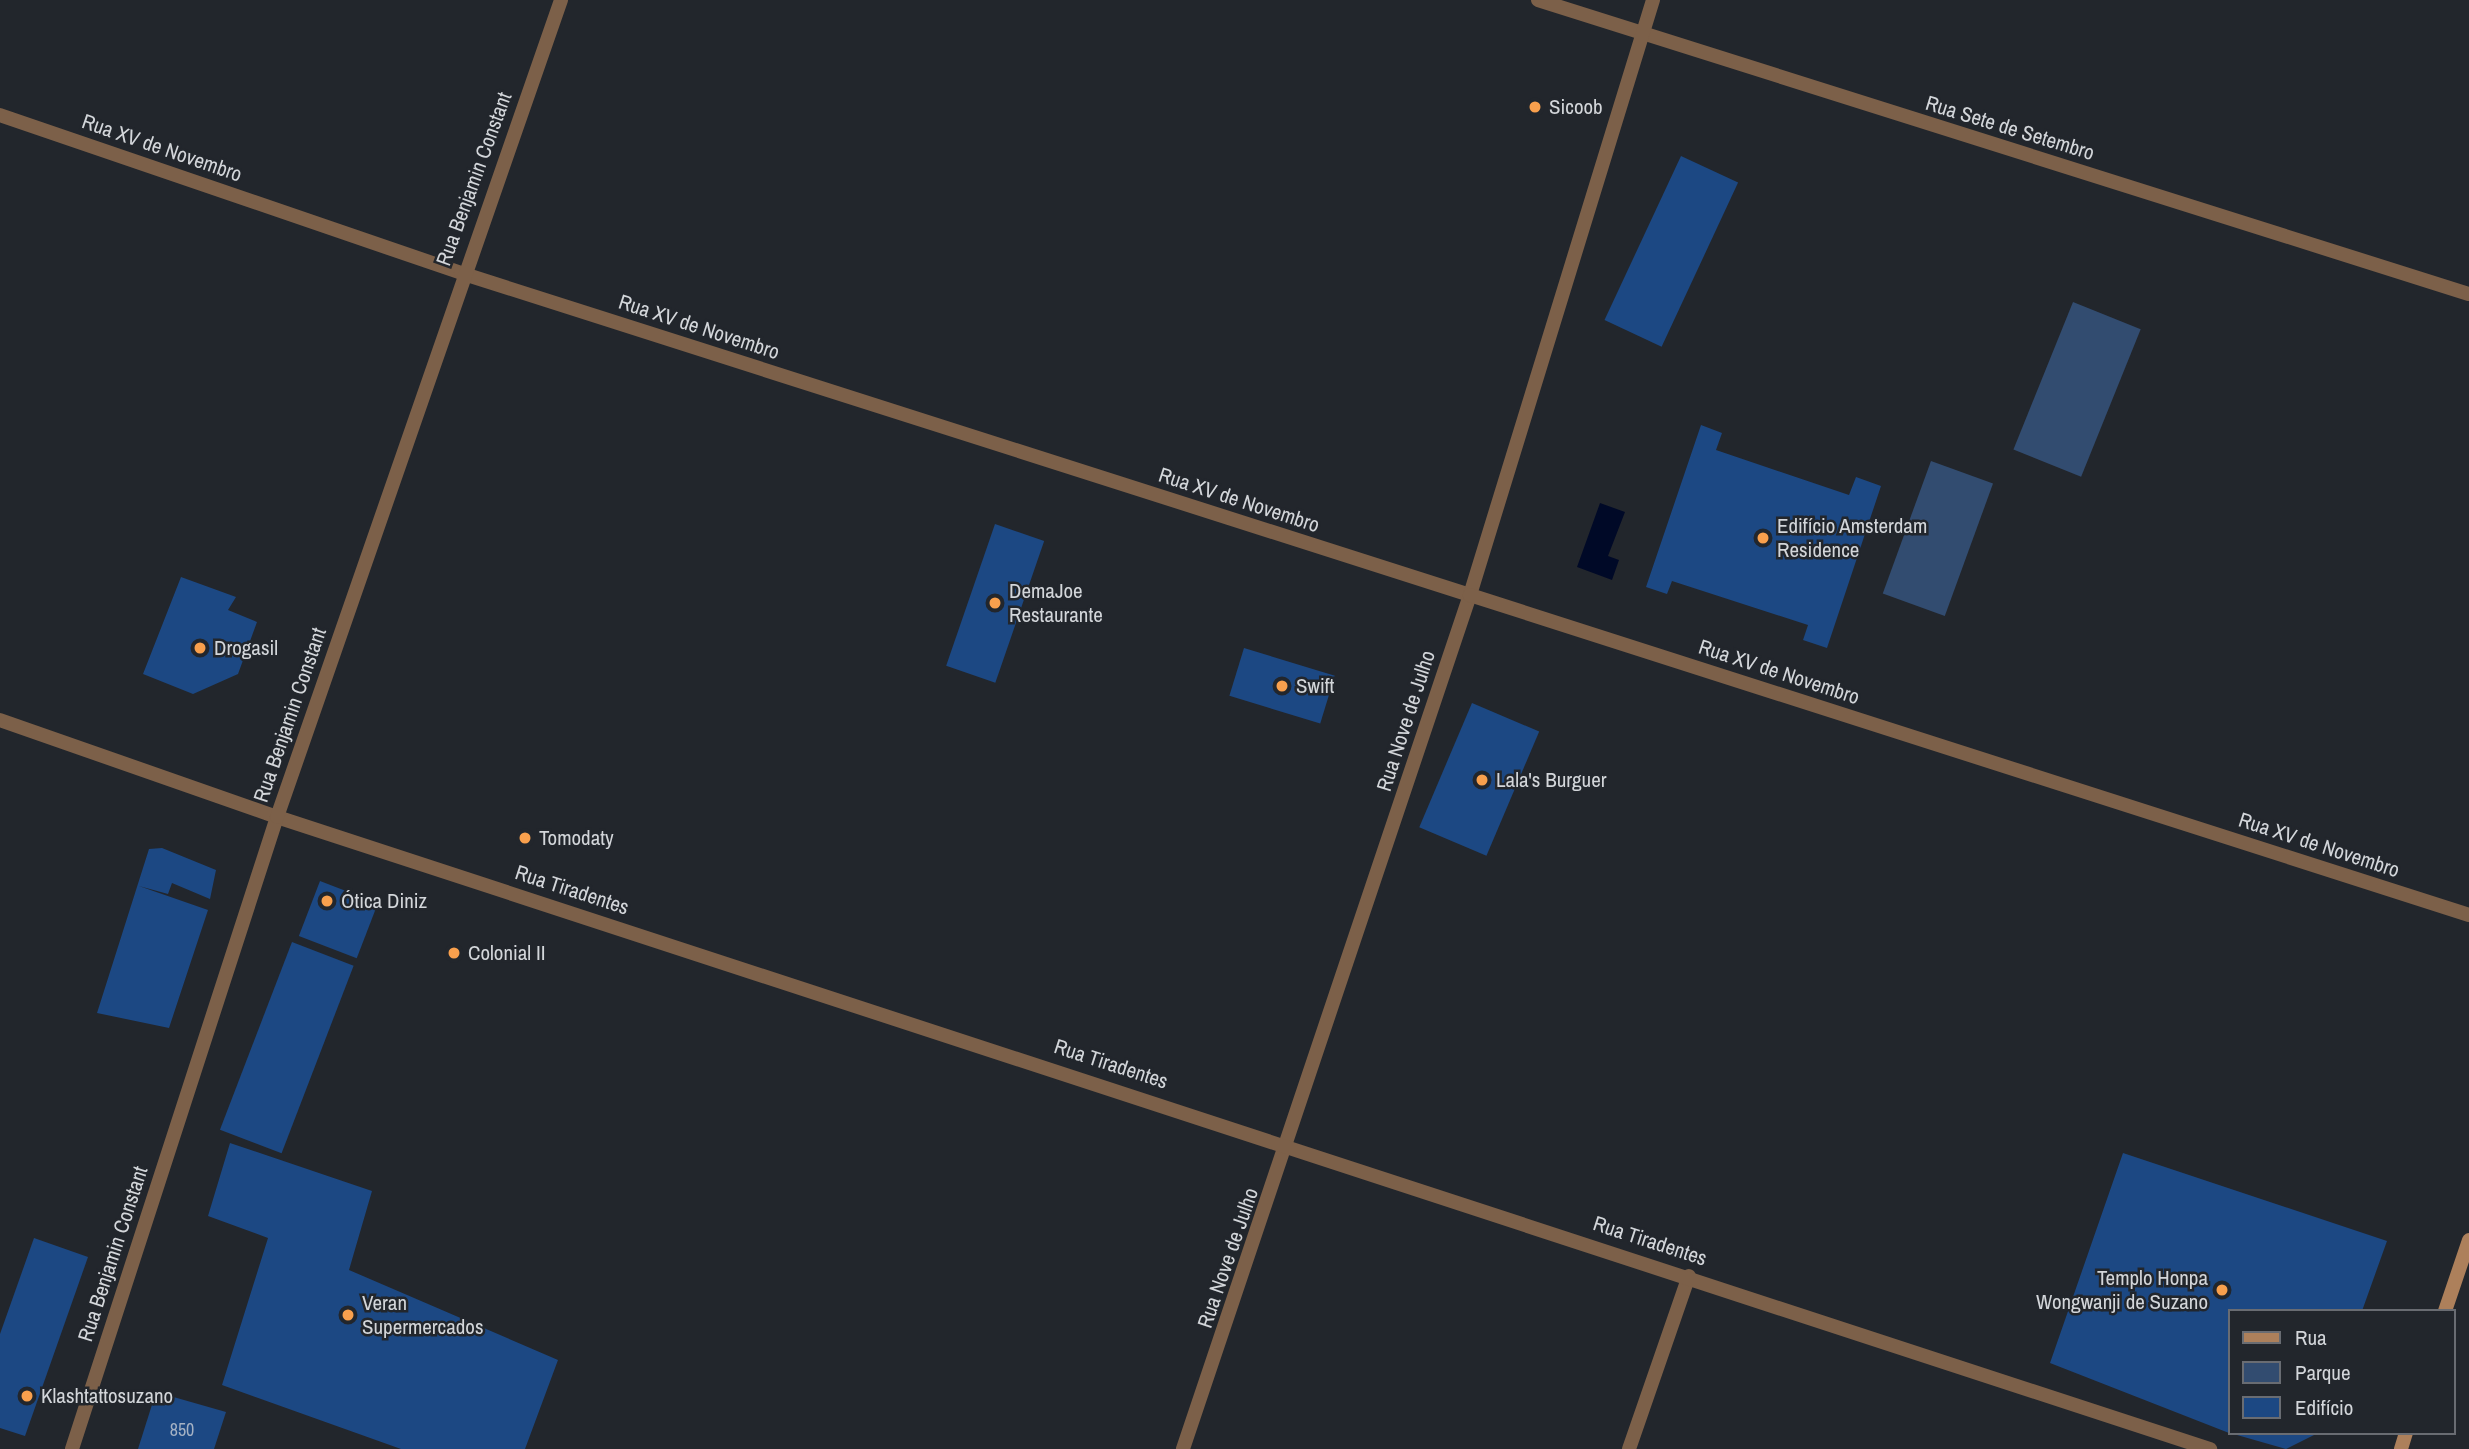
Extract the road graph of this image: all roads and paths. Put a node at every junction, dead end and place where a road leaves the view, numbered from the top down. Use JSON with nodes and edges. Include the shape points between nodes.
{"nodes":[{"id":1,"x":561,"y":0,"type":"edge"},
{"id":2,"x":1538,"y":0,"type":"edge"},
{"id":3,"x":1653,"y":0,"type":"edge"},
{"id":4,"x":1641,"y":34,"type":"junction"},
{"id":5,"x":0,"y":115,"type":"edge"},
{"id":6,"x":461,"y":273,"type":"junction"},
{"id":7,"x":2469,"y":294,"type":"edge"},
{"id":8,"x":1470,"y":595,"type":"junction"},
{"id":9,"x":0,"y":720,"type":"edge"},
{"id":10,"x":277,"y":817,"type":"junction"},
{"id":11,"x":2469,"y":915,"type":"edge"},
{"id":12,"x":1289,"y":1144,"type":"junction"},
{"id":13,"x":2469,"y":1240,"type":"edge"},
{"id":14,"x":1689,"y":1276,"type":"junction"},
{"id":15,"x":2446,"y":1309,"type":"edge"},
{"id":16,"x":72,"y":1449,"type":"edge"},
{"id":17,"x":1183,"y":1449,"type":"edge"},
{"id":18,"x":1629,"y":1449,"type":"edge"},
{"id":19,"x":2210,"y":1449,"type":"edge"}],
"edges":[{"from":1,"to":6,"type":"street","name":"Rua Benjamin Constant"},
{"from":2,"to":4,"type":"street","name":"Rua Sete de Setembro"},
{"from":3,"to":4,"type":"street","name":"Rua Nove de Julho"},
{"from":4,"to":7,"type":"street","name":"Rua Sete de Setembro"},
{"from":4,"to":8,"type":"street","name":"Rua Nove de Julho"},
{"from":5,"to":6,"type":"street","name":"Rua XV de Novembro"},
{"from":6,"to":8,"type":"street","name":"Rua XV de Novembro"},
{"from":6,"to":10,"type":"street","name":"Rua Benjamin Constant"},
{"from":8,"to":11,"type":"street","name":"Rua XV de Novembro"},
{"from":8,"to":12,"type":"street","name":"Rua Nove de Julho"},
{"from":9,"to":10,"type":"street","name":"Rua Tiradentes"},
{"from":10,"to":12,"type":"street","name":"Rua Tiradentes"},
{"from":10,"to":16,"type":"street","name":"Rua Benjamin Constant"},
{"from":12,"to":14,"type":"street","name":"Rua Tiradentes"},
{"from":12,"to":17,"type":"street","name":"Rua Nove de Julho"},
{"from":13,"to":15,"type":"main road"},
{"from":14,"to":18,"type":"street"},
{"from":14,"to":19,"type":"street","name":"Rua Tiradentes"}]}
